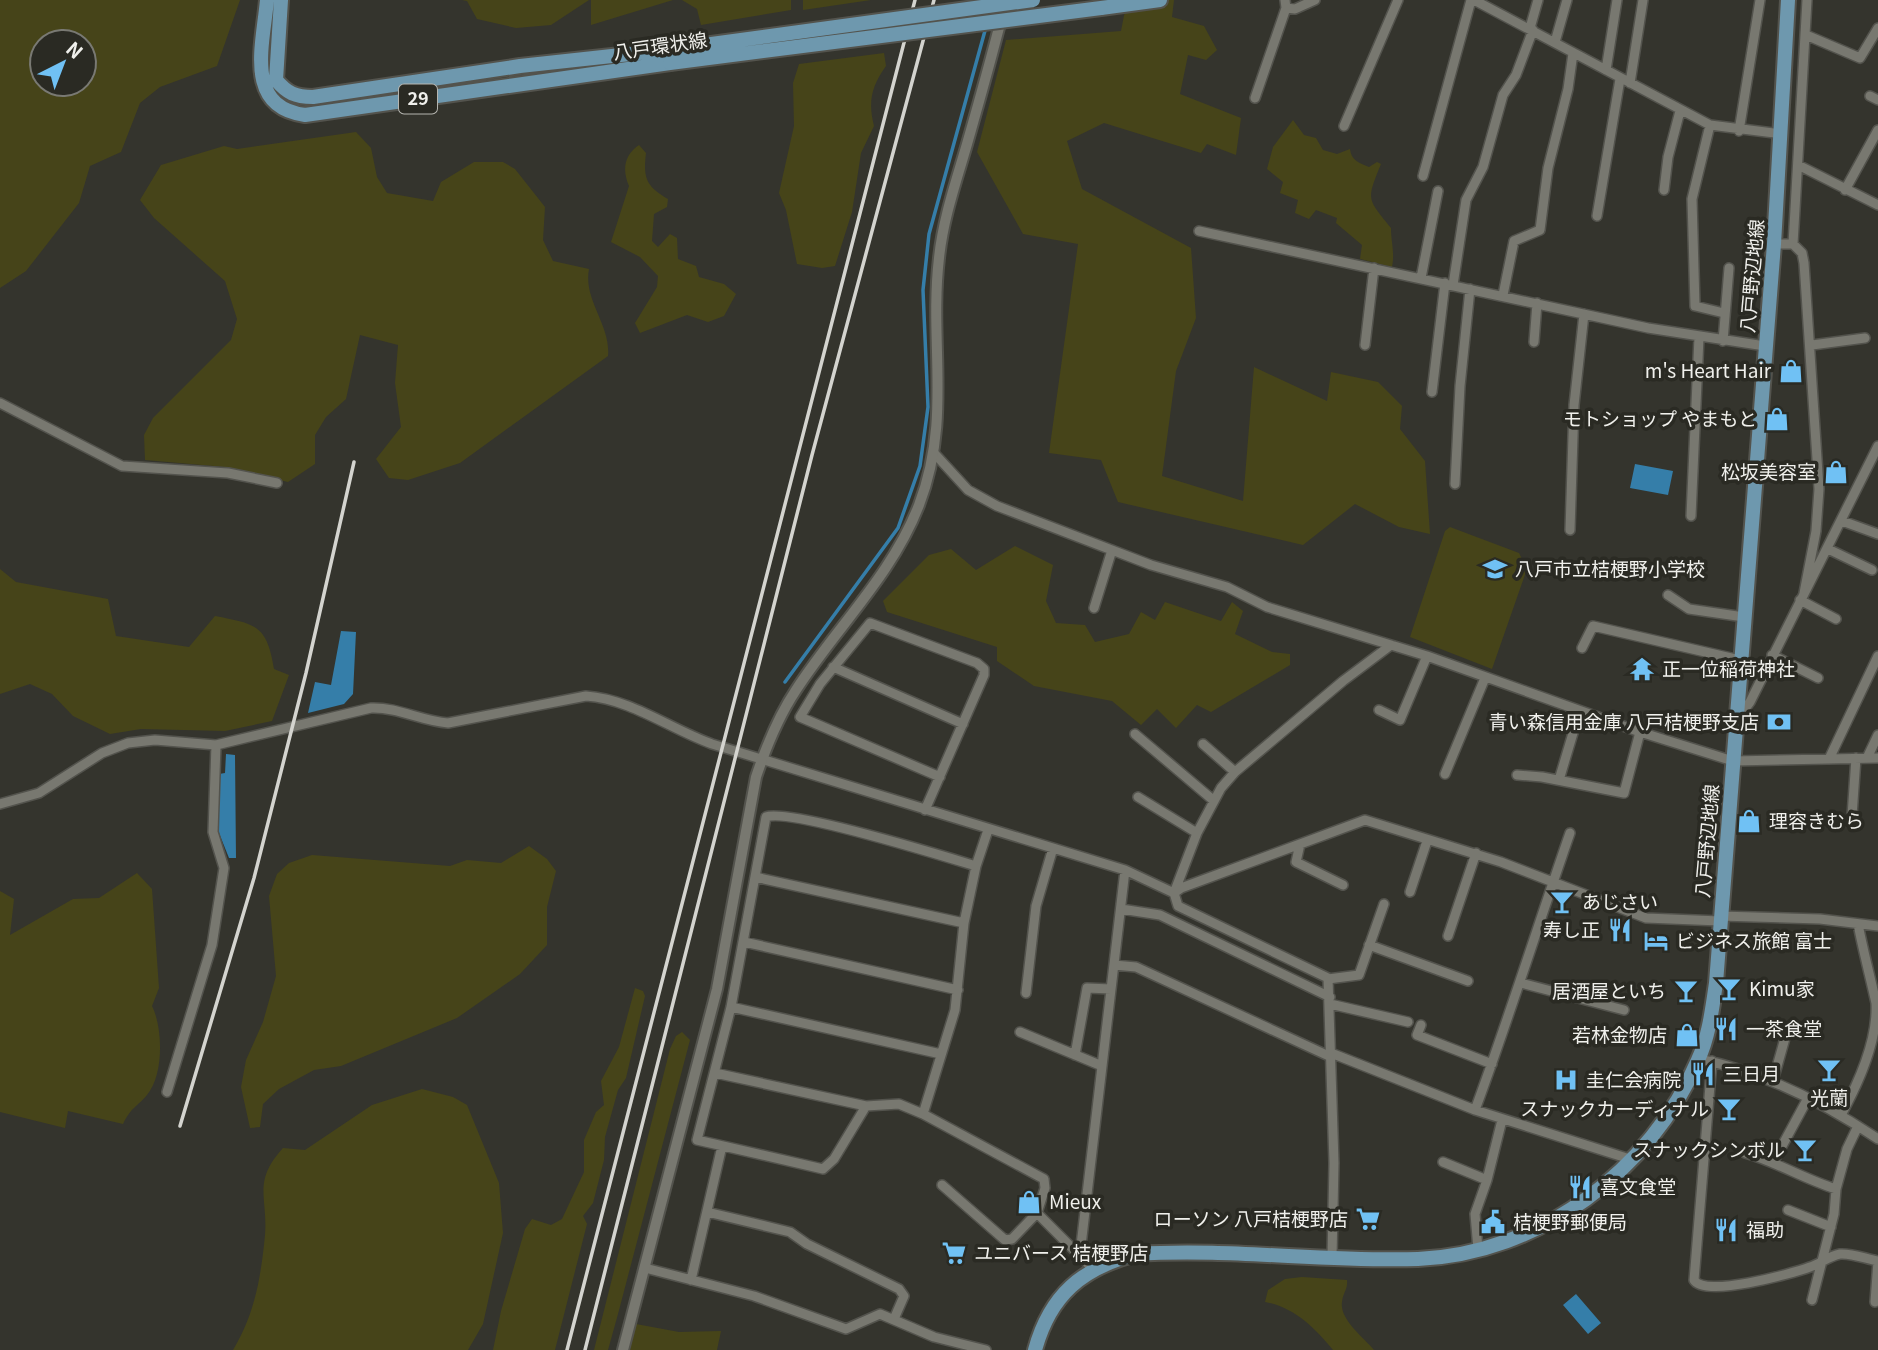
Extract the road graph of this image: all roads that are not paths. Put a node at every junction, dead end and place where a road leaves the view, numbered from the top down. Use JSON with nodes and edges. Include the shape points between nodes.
{"nodes":[{"id":1,"x":267,"y":0,"type":"edge"},
{"id":2,"x":281,"y":0,"type":"edge"},
{"id":3,"x":1007,"y":0,"type":"edge"},
{"id":4,"x":1033,"y":0,"type":"edge"},
{"id":5,"x":1160,"y":0,"type":"edge"},
{"id":6,"x":1315,"y":0,"type":"edge"},
{"id":7,"x":1398,"y":0,"type":"edge"},
{"id":8,"x":1473,"y":0,"type":"edge"},
{"id":9,"x":1538,"y":0,"type":"edge"},
{"id":10,"x":1567,"y":0,"type":"edge"},
{"id":11,"x":1618,"y":0,"type":"edge"},
{"id":12,"x":1643,"y":0,"type":"edge"},
{"id":13,"x":1760,"y":0,"type":"edge"},
{"id":14,"x":1787,"y":0,"type":"edge"},
{"id":15,"x":1807,"y":0,"type":"edge"},
{"id":16,"x":1285,"y":3,"type":"edge"},
{"id":17,"x":1878,"y":28,"type":"edge"},
{"id":18,"x":1532,"y":29,"type":"junction"},
{"id":19,"x":1806,"y":35,"type":"junction"},
{"id":20,"x":1555,"y":42,"type":"junction"},
{"id":21,"x":1573,"y":53,"type":"junction"},
{"id":22,"x":669,"y":57,"type":"junction"},
{"id":23,"x":1605,"y":70,"type":"junction"},
{"id":24,"x":1620,"y":79,"type":"junction"},
{"id":25,"x":1630,"y":83,"type":"junction"},
{"id":26,"x":1255,"y":98,"type":"dead end"},
{"id":27,"x":1680,"y":111,"type":"junction"},
{"id":28,"x":1710,"y":125,"type":"junction"},
{"id":29,"x":1344,"y":126,"type":"dead end"},
{"id":30,"x":1878,"y":130,"type":"edge"},
{"id":31,"x":1740,"y":131,"type":"junction"},
{"id":32,"x":1782,"y":134,"type":"junction"},
{"id":33,"x":1798,"y":165,"type":"junction"},
{"id":34,"x":1423,"y":176,"type":"dead end"},
{"id":35,"x":1845,"y":190,"type":"junction"},
{"id":36,"x":1438,"y":191,"type":"dead end"},
{"id":37,"x":1664,"y":191,"type":"dead end"},
{"id":38,"x":1878,"y":205,"type":"edge"},
{"id":39,"x":1597,"y":216,"type":"dead end"},
{"id":40,"x":1199,"y":231,"type":"dead end"},
{"id":41,"x":1774,"y":244,"type":"junction"},
{"id":42,"x":1793,"y":244,"type":"junction"},
{"id":43,"x":1374,"y":268,"type":"junction"},
{"id":44,"x":1729,"y":268,"type":"dead end"},
{"id":45,"x":1421,"y":278,"type":"junction"},
{"id":46,"x":1449,"y":284,"type":"junction"},
{"id":47,"x":1470,"y":289,"type":"junction"},
{"id":48,"x":1503,"y":295,"type":"junction"},
{"id":49,"x":1537,"y":303,"type":"junction"},
{"id":50,"x":1584,"y":313,"type":"junction"},
{"id":51,"x":1724,"y":313,"type":"junction"},
{"id":52,"x":1699,"y":337,"type":"junction"},
{"id":53,"x":1865,"y":338,"type":"dead end"},
{"id":54,"x":1723,"y":341,"type":"junction"},
{"id":55,"x":1534,"y":342,"type":"dead end"},
{"id":56,"x":1365,"y":345,"type":"dead end"},
{"id":57,"x":1812,"y":345,"type":"junction"},
{"id":58,"x":1765,"y":346,"type":"junction"},
{"id":59,"x":1432,"y":392,"type":"dead end"},
{"id":60,"x":0,"y":403,"type":"edge"},
{"id":61,"x":1878,"y":446,"type":"edge"},
{"id":62,"x":934,"y":453,"type":"junction"},
{"id":63,"x":277,"y":483,"type":"dead end"},
{"id":64,"x":1455,"y":484,"type":"dead end"},
{"id":65,"x":1690,"y":516,"type":"dead end"},
{"id":66,"x":1842,"y":521,"type":"junction"},
{"id":67,"x":1570,"y":530,"type":"dead end"},
{"id":68,"x":1878,"y":534,"type":"edge"},
{"id":69,"x":1828,"y":549,"type":"junction"},
{"id":70,"x":1112,"y":550,"type":"junction"},
{"id":71,"x":1872,"y":570,"type":"dead end"},
{"id":72,"x":1668,"y":595,"type":"dead end"},
{"id":73,"x":1802,"y":596,"type":"junction"},
{"id":74,"x":1094,"y":608,"type":"dead end"},
{"id":75,"x":1744,"y":617,"type":"junction"},
{"id":76,"x":1836,"y":619,"type":"dead end"},
{"id":77,"x":1391,"y":645,"type":"junction"},
{"id":78,"x":1581,"y":648,"type":"dead end"},
{"id":79,"x":1772,"y":655,"type":"junction"},
{"id":80,"x":1427,"y":656,"type":"junction"},
{"id":81,"x":1878,"y":656,"type":"edge"},
{"id":82,"x":1741,"y":660,"type":"junction"},
{"id":83,"x":833,"y":667,"type":"junction"},
{"id":84,"x":1486,"y":678,"type":"junction"},
{"id":85,"x":1818,"y":678,"type":"dead end"},
{"id":86,"x":1380,"y":710,"type":"dead end"},
{"id":87,"x":1580,"y":713,"type":"junction"},
{"id":88,"x":1736,"y":720,"type":"junction"},
{"id":89,"x":962,"y":724,"type":"junction"},
{"id":90,"x":1640,"y":732,"type":"junction"},
{"id":91,"x":1135,"y":734,"type":"dead end"},
{"id":92,"x":1878,"y":735,"type":"edge"},
{"id":93,"x":1203,"y":744,"type":"dead end"},
{"id":94,"x":216,"y":745,"type":"junction"},
{"id":95,"x":1856,"y":758,"type":"junction"},
{"id":96,"x":1867,"y":758,"type":"junction"},
{"id":97,"x":1878,"y":758,"type":"edge"},
{"id":98,"x":762,"y":759,"type":"junction"},
{"id":99,"x":1829,"y":759,"type":"junction"},
{"id":100,"x":1733,"y":761,"type":"junction"},
{"id":101,"x":1235,"y":772,"type":"junction"},
{"id":102,"x":1445,"y":774,"type":"dead end"},
{"id":103,"x":1517,"y":775,"type":"dead end"},
{"id":104,"x":940,"y":777,"type":"junction"},
{"id":105,"x":1559,"y":780,"type":"junction"},
{"id":106,"x":1138,"y":797,"type":"dead end"},
{"id":107,"x":1213,"y":800,"type":"junction"},
{"id":108,"x":0,"y":804,"type":"edge"},
{"id":109,"x":925,"y":810,"type":"junction"},
{"id":110,"x":1852,"y":816,"type":"dead end"},
{"id":111,"x":988,"y":830,"type":"junction"},
{"id":112,"x":1197,"y":833,"type":"junction"},
{"id":113,"x":1570,"y":833,"type":"dead end"},
{"id":114,"x":1427,"y":841,"type":"junction"},
{"id":115,"x":1300,"y":844,"type":"junction"},
{"id":116,"x":1053,"y":849,"type":"junction"},
{"id":117,"x":1476,"y":853,"type":"junction"},
{"id":118,"x":976,"y":866,"type":"junction"},
{"id":119,"x":1125,"y":870,"type":"junction"},
{"id":120,"x":755,"y":877,"type":"junction"},
{"id":121,"x":1553,"y":883,"type":"junction"},
{"id":122,"x":1343,"y":885,"type":"dead end"},
{"id":123,"x":1410,"y":892,"type":"dead end"},
{"id":124,"x":1174,"y":893,"type":"junction"},
{"id":125,"x":1384,"y":904,"type":"dead end"},
{"id":126,"x":1121,"y":909,"type":"junction"},
{"id":127,"x":1720,"y":918,"type":"junction"},
{"id":128,"x":964,"y":923,"type":"junction"},
{"id":129,"x":1858,"y":924,"type":"junction"},
{"id":130,"x":1878,"y":926,"type":"edge"},
{"id":131,"x":1448,"y":936,"type":"dead end"},
{"id":132,"x":744,"y":942,"type":"junction"},
{"id":133,"x":1369,"y":945,"type":"junction"},
{"id":134,"x":1114,"y":965,"type":"junction"},
{"id":135,"x":1328,"y":979,"type":"junction"},
{"id":136,"x":1468,"y":981,"type":"dead end"},
{"id":137,"x":1521,"y":983,"type":"junction"},
{"id":138,"x":1111,"y":989,"type":"junction"},
{"id":139,"x":958,"y":990,"type":"junction"},
{"id":140,"x":1026,"y":993,"type":"dead end"},
{"id":141,"x":1330,"y":1001,"type":"junction"},
{"id":142,"x":731,"y":1007,"type":"junction"},
{"id":143,"x":1624,"y":1010,"type":"dead end"},
{"id":144,"x":1408,"y":1022,"type":"dead end"},
{"id":145,"x":1420,"y":1025,"type":"dead end"},
{"id":146,"x":1787,"y":1031,"type":"dead end"},
{"id":147,"x":1020,"y":1032,"type":"dead end"},
{"id":148,"x":1874,"y":1047,"type":"edge"},
{"id":149,"x":941,"y":1054,"type":"junction"},
{"id":150,"x":1075,"y":1055,"type":"junction"},
{"id":151,"x":1331,"y":1055,"type":"junction"},
{"id":152,"x":1705,"y":1060,"type":"junction"},
{"id":153,"x":1492,"y":1063,"type":"junction"},
{"id":154,"x":1101,"y":1066,"type":"junction"},
{"id":155,"x":715,"y":1073,"type":"junction"},
{"id":156,"x":1773,"y":1081,"type":"junction"},
{"id":157,"x":167,"y":1092,"type":"dead end"},
{"id":158,"x":1808,"y":1098,"type":"junction"},
{"id":159,"x":866,"y":1106,"type":"junction"},
{"id":160,"x":1475,"y":1110,"type":"junction"},
{"id":161,"x":923,"y":1114,"type":"junction"},
{"id":162,"x":1841,"y":1115,"type":"junction"},
{"id":163,"x":1502,"y":1120,"type":"junction"},
{"id":164,"x":1858,"y":1126,"type":"junction"},
{"id":165,"x":1878,"y":1139,"type":"edge"},
{"id":166,"x":722,"y":1146,"type":"junction"},
{"id":167,"x":1745,"y":1153,"type":"dead end"},
{"id":168,"x":1633,"y":1160,"type":"junction"},
{"id":169,"x":1774,"y":1161,"type":"junction"},
{"id":170,"x":1443,"y":1162,"type":"dead end"},
{"id":171,"x":1487,"y":1180,"type":"junction"},
{"id":172,"x":942,"y":1185,"type":"dead end"},
{"id":173,"x":1836,"y":1189,"type":"junction"},
{"id":174,"x":1788,"y":1210,"type":"dead end"},
{"id":175,"x":707,"y":1212,"type":"junction"},
{"id":176,"x":1037,"y":1213,"type":"junction"},
{"id":177,"x":1831,"y":1227,"type":"junction"},
{"id":178,"x":1478,"y":1249,"type":"junction"},
{"id":179,"x":1080,"y":1254,"type":"junction"},
{"id":180,"x":1332,"y":1257,"type":"junction"},
{"id":181,"x":1820,"y":1262,"type":"junction"},
{"id":182,"x":645,"y":1268,"type":"junction"},
{"id":183,"x":1092,"y":1268,"type":"junction"},
{"id":184,"x":691,"y":1280,"type":"junction"},
{"id":185,"x":1812,"y":1300,"type":"dead end"},
{"id":186,"x":1875,"y":1302,"type":"dead end"},
{"id":187,"x":894,"y":1320,"type":"junction"},
{"id":188,"x":623,"y":1350,"type":"edge"},
{"id":189,"x":986,"y":1350,"type":"edge"},
{"id":190,"x":1035,"y":1350,"type":"edge"}],
"edges":[{"from":1,"to":22,"type":"main road","name":"八戸環状線","number":"29","via":[[263,84],[285,112],[305,115]]},
{"from":2,"to":22,"type":"main road","name":"八戸環状線","number":"29","via":[[276,80],[298,97],[520,66]]},
{"from":3,"to":62,"type":"street","via":[[946,216],[939,256],[939,418]]},
{"from":4,"to":22,"type":"main road","name":"八戸環状線","number":"29","bridge":true},
{"from":5,"to":22,"type":"main road","name":"八戸環状線","number":"29","bridge":true},
{"from":6,"to":16,"type":"street","via":[[1295,9]]},
{"from":7,"to":29,"type":"street"},
{"from":8,"to":18,"type":"street"},
{"from":8,"to":34,"type":"street"},
{"from":9,"to":18,"type":"street"},
{"from":10,"to":20,"type":"street"},
{"from":11,"to":23,"type":"street"},
{"from":12,"to":25,"type":"street"},
{"from":13,"to":31,"type":"street"},
{"from":14,"to":32,"type":"main road","name":"八戸野辺地線"},
{"from":15,"to":19,"type":"street"},
{"from":16,"to":26,"type":"street"},
{"from":17,"to":19,"type":"street","via":[[1860,58]]},
{"from":18,"to":20,"type":"street"},
{"from":18,"to":46,"type":"street","via":[[1516,75],[1503,95],[1483,167],[1466,200]]},
{"from":19,"to":33,"type":"street"},
{"from":20,"to":21,"type":"street"},
{"from":21,"to":23,"type":"street"},
{"from":21,"to":48,"type":"street","via":[[1548,168],[1541,225],[1535,234],[1514,242]]},
{"from":23,"to":24,"type":"street"},
{"from":24,"to":25,"type":"street"},
{"from":24,"to":39,"type":"street"},
{"from":25,"to":27,"type":"street"},
{"from":27,"to":28,"type":"street"},
{"from":27,"to":37,"type":"street"},
{"from":28,"to":31,"type":"street"},
{"from":28,"to":51,"type":"street","via":[[1692,199],[1693,296],[1695,306]]},
{"from":30,"to":35,"type":"street"},
{"from":31,"to":32,"type":"street"},
{"from":32,"to":41,"type":"main road","name":"八戸野辺地線"},
{"from":33,"to":35,"type":"street"},
{"from":33,"to":42,"type":"street"},
{"from":35,"to":38,"type":"street"},
{"from":36,"to":45,"type":"street"},
{"from":40,"to":43,"type":"street"},
{"from":41,"to":42,"type":"street"},
{"from":41,"to":58,"type":"main road","name":"八戸野辺地線"},
{"from":42,"to":57,"type":"street","via":[[1804,263]]},
{"from":43,"to":45,"type":"street"},
{"from":43,"to":56,"type":"street"},
{"from":44,"to":51,"type":"street"},
{"from":45,"to":46,"type":"street"},
{"from":46,"to":47,"type":"street"},
{"from":46,"to":59,"type":"street"},
{"from":47,"to":48,"type":"street"},
{"from":47,"to":64,"type":"street"},
{"from":48,"to":49,"type":"street"},
{"from":49,"to":50,"type":"street"},
{"from":49,"to":55,"type":"street"},
{"from":50,"to":52,"type":"street"},
{"from":50,"to":67,"type":"street","via":[[1574,405]]},
{"from":51,"to":54,"type":"street"},
{"from":52,"to":54,"type":"street"},
{"from":52,"to":65,"type":"street"},
{"from":53,"to":57,"type":"street"},
{"from":54,"to":58,"type":"street"},
{"from":57,"to":73,"type":"street","via":[[1819,489],[1816,531]]},
{"from":58,"to":75,"type":"main road","name":"八戸野辺地線"},
{"from":60,"to":63,"type":"street","via":[[122,466],[228,473]]},
{"from":61,"to":66,"type":"street"},
{"from":62,"to":70,"type":"street","via":[[968,490],[997,506]]},
{"from":62,"to":98,"type":"street","via":[[907,531],[796,690]]},
{"from":66,"to":68,"type":"street"},
{"from":66,"to":69,"type":"street"},
{"from":69,"to":71,"type":"street"},
{"from":69,"to":73,"type":"street"},
{"from":70,"to":74,"type":"street"},
{"from":70,"to":77,"type":"street"},
{"from":72,"to":75,"type":"street","via":[[1689,608]]},
{"from":73,"to":76,"type":"street"},
{"from":73,"to":79,"type":"street"},
{"from":75,"to":82,"type":"main road","name":"八戸野辺地線"},
{"from":77,"to":80,"type":"street"},
{"from":77,"to":101,"type":"street"},
{"from":78,"to":82,"type":"street","via":[[1593,626]]},
{"from":79,"to":85,"type":"street"},
{"from":79,"to":88,"type":"street","via":[[1750,702]]},
{"from":80,"to":84,"type":"street"},
{"from":80,"to":86,"type":"street","via":[[1400,719]]},
{"from":81,"to":99,"type":"street"},
{"from":82,"to":88,"type":"main road","name":"八戸野辺地線"},
{"from":83,"to":89,"type":"street"},
{"from":83,"to":89,"type":"street","via":[[870,624],[977,663],[985,675]]},
{"from":83,"to":104,"type":"street","via":[[800,717]]},
{"from":84,"to":87,"type":"street"},
{"from":84,"to":102,"type":"street"},
{"from":87,"to":90,"type":"street"},
{"from":87,"to":105,"type":"street"},
{"from":88,"to":100,"type":"main road","name":"八戸野辺地線"},
{"from":89,"to":104,"type":"street"},
{"from":90,"to":100,"type":"street"},
{"from":90,"to":105,"type":"street","via":[[1624,793]]},
{"from":91,"to":107,"type":"street"},
{"from":92,"to":96,"type":"street"},
{"from":93,"to":101,"type":"street"},
{"from":94,"to":98,"type":"street","via":[[371,708],[448,723],[586,696],[606,697],[684,734]]},
{"from":94,"to":108,"type":"street","via":[[155,740],[128,743],[102,752],[39,793]]},
{"from":94,"to":157,"type":"street","via":[[214,832],[224,868],[212,945]]},
{"from":95,"to":96,"type":"street"},
{"from":95,"to":99,"type":"street"},
{"from":95,"to":110,"type":"street"},
{"from":96,"to":97,"type":"street"},
{"from":98,"to":109,"type":"street"},
{"from":98,"to":182,"type":"street","via":[[718,989]]},
{"from":99,"to":100,"type":"street"},
{"from":100,"to":127,"type":"main road","name":"八戸野辺地線"},
{"from":101,"to":107,"type":"street"},
{"from":103,"to":105,"type":"street"},
{"from":104,"to":109,"type":"street"},
{"from":106,"to":112,"type":"street"},
{"from":107,"to":112,"type":"street"},
{"from":109,"to":111,"type":"street"},
{"from":111,"to":116,"type":"street"},
{"from":111,"to":118,"type":"street"},
{"from":112,"to":124,"type":"street"},
{"from":113,"to":121,"type":"street"},
{"from":114,"to":115,"type":"street","via":[[1366,820]]},
{"from":114,"to":117,"type":"street"},
{"from":114,"to":123,"type":"street"},
{"from":115,"to":122,"type":"street","via":[[1296,862]]},
{"from":115,"to":124,"type":"street"},
{"from":116,"to":119,"type":"street"},
{"from":116,"to":140,"type":"street","via":[[1036,906]]},
{"from":117,"to":121,"type":"street"},
{"from":117,"to":131,"type":"street"},
{"from":118,"to":120,"type":"street","via":[[774,814],[766,817]]},
{"from":118,"to":128,"type":"street"},
{"from":119,"to":124,"type":"street"},
{"from":119,"to":126,"type":"street"},
{"from":120,"to":128,"type":"street"},
{"from":120,"to":132,"type":"street"},
{"from":121,"to":127,"type":"street","via":[[1646,918]]},
{"from":121,"to":137,"type":"street"},
{"from":124,"to":135,"type":"street","via":[[1178,906]]},
{"from":125,"to":133,"type":"street"},
{"from":126,"to":134,"type":"street"},
{"from":126,"to":141,"type":"street","via":[[1160,915]]},
{"from":127,"to":129,"type":"street"},
{"from":127,"to":152,"type":"main road","name":"八戸野辺地線"},
{"from":128,"to":139,"type":"street"},
{"from":129,"to":130,"type":"street"},
{"from":129,"to":148,"type":"street","via":[[1876,1004]]},
{"from":132,"to":139,"type":"street"},
{"from":132,"to":142,"type":"street"},
{"from":133,"to":135,"type":"street","via":[[1359,975]]},
{"from":133,"to":136,"type":"street"},
{"from":134,"to":138,"type":"street"},
{"from":134,"to":151,"type":"street","via":[[1136,967]]},
{"from":135,"to":141,"type":"street"},
{"from":137,"to":143,"type":"street"},
{"from":137,"to":153,"type":"street"},
{"from":138,"to":150,"type":"street","via":[[1087,988]]},
{"from":138,"to":154,"type":"street"},
{"from":139,"to":149,"type":"street"},
{"from":141,"to":144,"type":"street"},
{"from":141,"to":151,"type":"street"},
{"from":142,"to":149,"type":"street"},
{"from":142,"to":155,"type":"street"},
{"from":145,"to":153,"type":"street","via":[[1417,1035]]},
{"from":146,"to":156,"type":"street"},
{"from":147,"to":150,"type":"street"},
{"from":148,"to":162,"type":"street"},
{"from":149,"to":161,"type":"street"},
{"from":150,"to":154,"type":"street"},
{"from":151,"to":160,"type":"street"},
{"from":151,"to":180,"type":"street"},
{"from":152,"to":156,"type":"street"},
{"from":152,"to":168,"type":"main road","name":"八戸野辺地線","via":[[1665,1122]]},
{"from":152,"to":181,"type":"street","via":[[1694,1280],[1704,1289],[1782,1275]]},
{"from":153,"to":160,"type":"street"},
{"from":154,"to":179,"type":"street"},
{"from":155,"to":159,"type":"street"},
{"from":155,"to":166,"type":"street","via":[[697,1140]]},
{"from":156,"to":158,"type":"street"},
{"from":158,"to":162,"type":"street"},
{"from":158,"to":169,"type":"street"},
{"from":159,"to":161,"type":"street","via":[[899,1104]]},
{"from":159,"to":166,"type":"street","via":[[824,1169]]},
{"from":160,"to":163,"type":"street"},
{"from":161,"to":176,"type":"street","via":[[1044,1179]]},
{"from":162,"to":164,"type":"street"},
{"from":163,"to":168,"type":"street"},
{"from":163,"to":171,"type":"street"},
{"from":164,"to":165,"type":"street"},
{"from":164,"to":173,"type":"street"},
{"from":166,"to":175,"type":"street"},
{"from":167,"to":169,"type":"street"},
{"from":168,"to":178,"type":"main road","name":"八戸野辺地線","via":[[1562,1216]]},
{"from":169,"to":173,"type":"street","via":[[1803,1178]]},
{"from":170,"to":171,"type":"street"},
{"from":171,"to":178,"type":"street","via":[[1475,1214]]},
{"from":172,"to":176,"type":"street","via":[[1005,1240],[1012,1239]]},
{"from":173,"to":177,"type":"street"},
{"from":174,"to":177,"type":"street"},
{"from":175,"to":184,"type":"street"},
{"from":175,"to":187,"type":"street","via":[[790,1232],[898,1289],[904,1296]]},
{"from":176,"to":179,"type":"street"},
{"from":177,"to":181,"type":"street"},
{"from":178,"to":180,"type":"main road","name":"八戸野辺地線","via":[[1419,1259]]},
{"from":179,"to":183,"type":"street"},
{"from":180,"to":183,"type":"main road","name":"八戸野辺地線","via":[[1164,1252],[1136,1254]]},
{"from":181,"to":185,"type":"street"},
{"from":181,"to":186,"type":"street","via":[[1839,1254],[1878,1261]]},
{"from":182,"to":184,"type":"street"},
{"from":182,"to":188,"type":"street"},
{"from":183,"to":190,"type":"main road","name":"八戸野辺地線","via":[[1060,1297]]},
{"from":184,"to":187,"type":"street","via":[[773,1302],[846,1329],[880,1314]]},
{"from":187,"to":189,"type":"street","via":[[934,1337]]}]}
